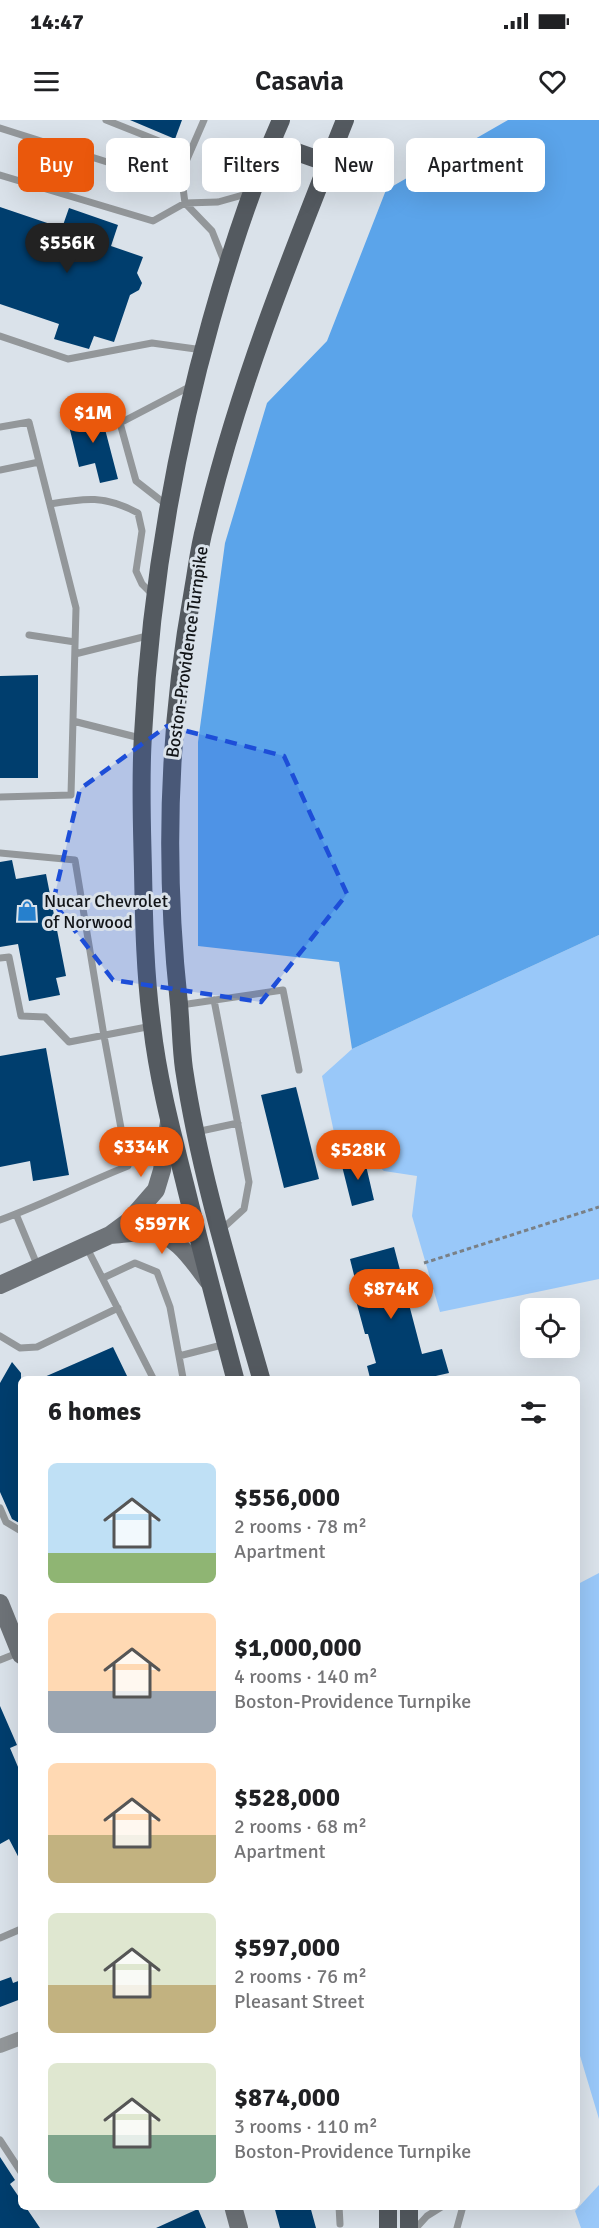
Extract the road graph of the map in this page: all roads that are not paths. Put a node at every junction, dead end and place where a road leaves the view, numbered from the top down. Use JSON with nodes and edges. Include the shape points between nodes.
{"nodes":[{"id":1,"x":106,"y":120,"type":"edge"},
{"id":2,"x":204,"y":120,"type":"edge"},
{"id":3,"x":281,"y":120,"type":"edge"},
{"id":4,"x":345,"y":120,"type":"edge"},
{"id":5,"x":0,"y":128,"type":"edge"},
{"id":6,"x":151,"y":138,"type":"edge"},
{"id":7,"x":273,"y":138,"type":"edge"},
{"id":8,"x":338,"y":138,"type":"edge"},
{"id":9,"x":190,"y":151,"type":"edge"},
{"id":10,"x":106,"y":162,"type":"edge"},
{"id":11,"x":0,"y":175,"type":"edge"},
{"id":12,"x":184,"y":192,"type":"edge"},
{"id":13,"x":252,"y":192,"type":"joint"},
{"id":14,"x":317,"y":192,"type":"edge"},
{"id":15,"x":185,"y":203,"type":"junction"},
{"id":16,"x":227,"y":266,"type":"junction"},
{"id":17,"x":0,"y":336,"type":"edge"},
{"id":18,"x":203,"y":350,"type":"junction"},
{"id":19,"x":194,"y":385,"type":"junction"},
{"id":20,"x":0,"y":427,"type":"edge"},
{"id":21,"x":39,"y":462,"type":"junction"},
{"id":22,"x":0,"y":470,"type":"edge"},
{"id":23,"x":50,"y":504,"type":"junction"},
{"id":24,"x":168,"y":507,"type":"junction"},
{"id":25,"x":155,"y":597,"type":"junction"},
{"id":26,"x":29,"y":634,"type":"dead end"},
{"id":27,"x":151,"y":634,"type":"junction"},
{"id":28,"x":75,"y":642,"type":"junction"},
{"id":29,"x":75,"y":654,"type":"junction"},
{"id":30,"x":73,"y":721,"type":"junction"},
{"id":31,"x":142,"y":738,"type":"junction"},
{"id":32,"x":0,"y":797,"type":"edge"},
{"id":33,"x":0,"y":853,"type":"edge"},
{"id":34,"x":0,"y":958,"type":"edge"},
{"id":35,"x":214,"y":1000,"type":"junction"},
{"id":36,"x":179,"y":1005,"type":"junction"},
{"id":37,"x":152,"y":1026,"type":"junction"},
{"id":38,"x":104,"y":1036,"type":"junction"},
{"id":39,"x":299,"y":1070,"type":"dead end"},
{"id":40,"x":169,"y":1122,"type":"junction"},
{"id":41,"x":237,"y":1123,"type":"junction"},
{"id":42,"x":195,"y":1132,"type":"junction"},
{"id":43,"x":16,"y":1214,"type":"junction"},
{"id":44,"x":0,"y":1220,"type":"edge"},
{"id":45,"x":220,"y":1232,"type":"junction"},
{"id":46,"x":110,"y":1235,"type":"junction"},
{"id":47,"x":86,"y":1245,"type":"junction"},
{"id":48,"x":38,"y":1267,"type":"junction"},
{"id":49,"x":103,"y":1278,"type":"junction"},
{"id":50,"x":209,"y":1282,"type":"junction"},
{"id":51,"x":0,"y":1285,"type":"edge"},
{"id":52,"x":118,"y":1308,"type":"junction"},
{"id":53,"x":0,"y":1336,"type":"edge"},
{"id":54,"x":226,"y":1344,"type":"junction"},
{"id":55,"x":179,"y":1356,"type":"junction"},
{"id":56,"x":152,"y":1376,"type":"edge"},
{"id":57,"x":183,"y":1376,"type":"edge"},
{"id":58,"x":234,"y":1376,"type":"edge"},
{"id":59,"x":260,"y":1376,"type":"edge"},
{"id":60,"x":0,"y":1508,"type":"edge"},
{"id":61,"x":18,"y":1530,"type":"edge"},
{"id":62,"x":0,"y":1603,"type":"edge"},
{"id":63,"x":18,"y":1649,"type":"edge"},
{"id":64,"x":18,"y":1654,"type":"edge"},
{"id":65,"x":0,"y":1659,"type":"edge"},
{"id":66,"x":18,"y":1930,"type":"edge"},
{"id":67,"x":0,"y":1938,"type":"edge"},
{"id":68,"x":18,"y":2039,"type":"edge"},
{"id":69,"x":0,"y":2046,"type":"edge"},
{"id":70,"x":0,"y":2140,"type":"edge"},
{"id":71,"x":18,"y":2167,"type":"edge"},
{"id":72,"x":234,"y":2210,"type":"edge"},
{"id":73,"x":339,"y":2210,"type":"edge"},
{"id":74,"x":388,"y":2210,"type":"edge"},
{"id":75,"x":409,"y":2210,"type":"edge"},
{"id":76,"x":437,"y":2210,"type":"edge"},
{"id":77,"x":462,"y":2210,"type":"edge"},
{"id":78,"x":340,"y":2224,"type":"dead end"},
{"id":79,"x":239,"y":2228,"type":"edge"},
{"id":80,"x":388,"y":2228,"type":"edge"},
{"id":81,"x":409,"y":2228,"type":"edge"},
{"id":82,"x":416,"y":2228,"type":"edge"},
{"id":83,"x":457,"y":2228,"type":"edge"}],
"edges":[{"from":1,"to":6,"type":"lane"},
{"from":2,"to":9,"type":"lane"},
{"from":3,"to":7,"type":"main road","name":"Boston-Providence Turnpike"},
{"from":4,"to":8,"type":"main road","name":"Boston-Providence Turnpike"},
{"from":5,"to":10,"type":"lane"},
{"from":11,"to":15,"type":"lane","via":[[153,220]]},
{"from":12,"to":15,"type":"lane"},
{"from":13,"to":15,"type":"lane","via":[[218,202]]},
{"from":13,"to":16,"type":"main road","name":"Boston-Providence Turnpike"},
{"from":14,"to":36,"type":"main road","name":"Boston-Providence Turnpike","via":[[270,313],[223,455],[187,623],[170,777],[170,900]]},
{"from":15,"to":16,"type":"lane","via":[[212,231]]},
{"from":16,"to":18,"type":"main road","name":"Boston-Providence Turnpike"},
{"from":17,"to":18,"type":"lane","via":[[68,359],[152,343]]},
{"from":18,"to":19,"type":"main road","name":"Boston-Providence Turnpike"},
{"from":19,"to":24,"type":"main road","name":"Boston-Providence Turnpike"},
{"from":19,"to":24,"type":"lane","via":[[120,423],[136,481]]},
{"from":20,"to":21,"type":"lane","via":[[29,422]]},
{"from":21,"to":22,"type":"lane"},
{"from":21,"to":23,"type":"lane"},
{"from":23,"to":25,"type":"lane","via":[[86,498],[119,502],[138,513],[142,531],[136,571]]},
{"from":23,"to":28,"type":"lane","via":[[76,608]]},
{"from":24,"to":25,"type":"main road","name":"Boston-Providence Turnpike"},
{"from":25,"to":27,"type":"main road","name":"Boston-Providence Turnpike"},
{"from":26,"to":28,"type":"lane"},
{"from":27,"to":29,"type":"lane"},
{"from":27,"to":31,"type":"main road","name":"Boston-Providence Turnpike"},
{"from":28,"to":29,"type":"lane"},
{"from":29,"to":30,"type":"lane"},
{"from":30,"to":31,"type":"lane"},
{"from":30,"to":32,"type":"lane","via":[[71,795]]},
{"from":31,"to":37,"type":"main road","name":"Boston-Providence Turnpike","via":[[144,922]]},
{"from":33,"to":38,"type":"lane","via":[[75,860]]},
{"from":34,"to":38,"type":"lane","via":[[9,957],[21,1016],[45,1017],[69,1042]]},
{"from":35,"to":36,"type":"lane"},
{"from":35,"to":39,"type":"lane","via":[[283,990]]},
{"from":35,"to":41,"type":"lane"},
{"from":36,"to":42,"type":"main road","name":"Boston-Providence Turnpike"},
{"from":37,"to":38,"type":"lane"},
{"from":37,"to":40,"type":"main road","name":"Boston-Providence Turnpike"},
{"from":38,"to":43,"type":"lane","via":[[128,1166]]},
{"from":40,"to":46,"type":"street","via":[[156,1190],[129,1221]]},
{"from":40,"to":50,"type":"main road","name":"Boston-Providence Turnpike"},
{"from":41,"to":42,"type":"lane"},
{"from":41,"to":45,"type":"lane","via":[[249,1182],[244,1209]]},
{"from":42,"to":45,"type":"main road","name":"Boston-Providence Turnpike"},
{"from":43,"to":44,"type":"lane"},
{"from":43,"to":48,"type":"lane"},
{"from":45,"to":59,"type":"main road","name":"Boston-Providence Turnpike"},
{"from":46,"to":47,"type":"street"},
{"from":46,"to":50,"type":"street","via":[[150,1232],[178,1243]]},
{"from":47,"to":48,"type":"street"},
{"from":47,"to":49,"type":"lane"},
{"from":48,"to":51,"type":"street"},
{"from":49,"to":52,"type":"lane"},
{"from":49,"to":55,"type":"lane","via":[[135,1263],[157,1272],[170,1307]]},
{"from":50,"to":54,"type":"main road","name":"Boston-Providence Turnpike"},
{"from":52,"to":53,"type":"lane","via":[[37,1347],[20,1348]]},
{"from":52,"to":56,"type":"lane"},
{"from":54,"to":55,"type":"lane"},
{"from":54,"to":58,"type":"main road","name":"Boston-Providence Turnpike"},
{"from":55,"to":57,"type":"lane"},
{"from":60,"to":61,"type":"lane","via":[[6,1522]]},
{"from":62,"to":63,"type":"street"},
{"from":64,"to":65,"type":"lane"},
{"from":66,"to":67,"type":"lane"},
{"from":68,"to":69,"type":"street"},
{"from":70,"to":71,"type":"lane"},
{"from":72,"to":79,"type":"street"},
{"from":73,"to":78,"type":"lane"},
{"from":74,"to":80,"type":"main road"},
{"from":75,"to":81,"type":"main road"},
{"from":76,"to":82,"type":"lane"},
{"from":77,"to":83,"type":"lane"}]}
